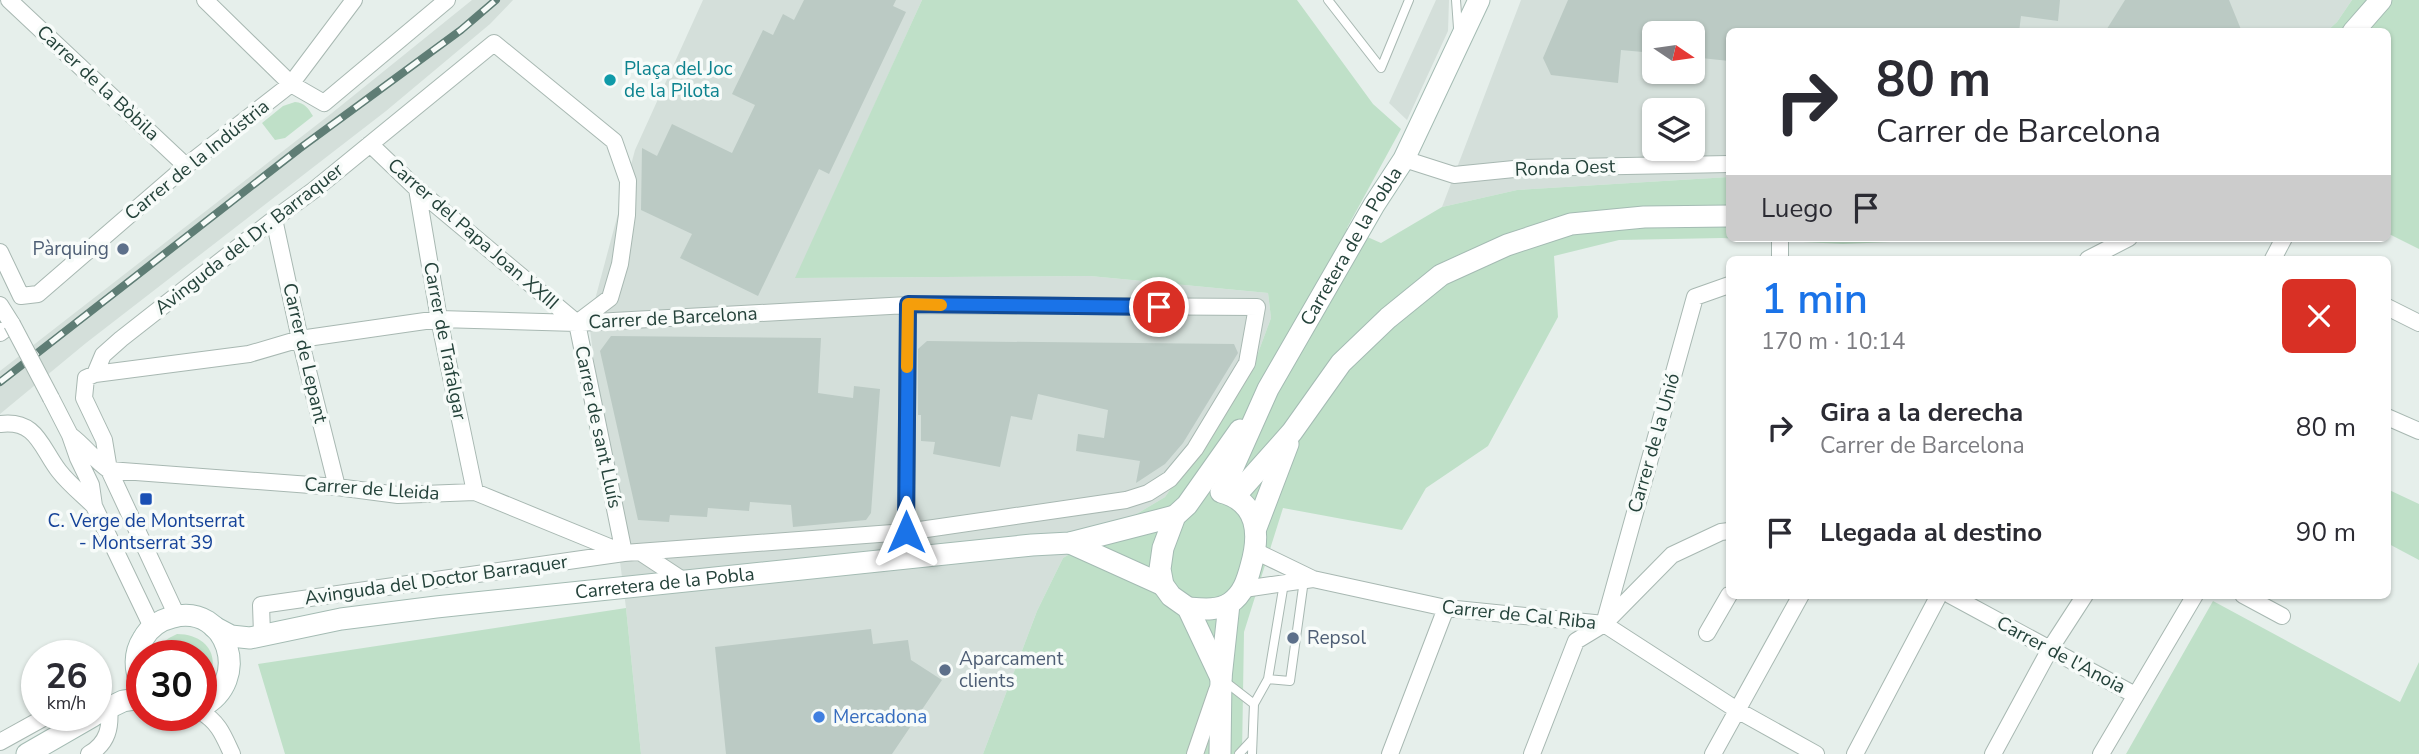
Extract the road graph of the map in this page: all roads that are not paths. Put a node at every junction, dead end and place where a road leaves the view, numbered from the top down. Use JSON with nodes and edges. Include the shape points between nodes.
{"nodes":[{"id":1,"x":9,"y":0,"type":"edge"},
{"id":2,"x":205,"y":0,"type":"edge"},
{"id":3,"x":354,"y":0,"type":"edge"},
{"id":4,"x":447,"y":0,"type":"edge"},
{"id":5,"x":1328,"y":0,"type":"edge"},
{"id":6,"x":1409,"y":0,"type":"edge"},
{"id":7,"x":1456,"y":0,"type":"edge"},
{"id":8,"x":1479,"y":0,"type":"edge"},
{"id":9,"x":2381,"y":0,"type":"edge"},
{"id":10,"x":2358,"y":28,"type":"edge"},
{"id":11,"x":1460,"y":41,"type":"junction"},
{"id":12,"x":494,"y":43,"type":"joint"},
{"id":13,"x":291,"y":84,"type":"junction"},
{"id":14,"x":370,"y":144,"type":"junction"},
{"id":15,"x":1404,"y":159,"type":"junction"},
{"id":16,"x":1726,"y":164,"type":"edge"},
{"id":17,"x":186,"y":166,"type":"junction"},
{"id":18,"x":417,"y":189,"type":"junction"},
{"id":19,"x":1726,"y":216,"type":"edge"},
{"id":20,"x":274,"y":219,"type":"junction"},
{"id":21,"x":2121,"y":242,"type":"edge"},
{"id":22,"x":0,"y":252,"type":"edge"},
{"id":23,"x":2094,"y":256,"type":"edge"},
{"id":24,"x":1726,"y":286,"type":"edge"},
{"id":25,"x":908,"y":304,"type":"junction"},
{"id":26,"x":0,"y":305,"type":"edge"},
{"id":27,"x":1257,"y":307,"type":"joint"},
{"id":28,"x":2391,"y":309,"type":"edge"},
{"id":29,"x":439,"y":319,"type":"junction"},
{"id":30,"x":577,"y":323,"type":"junction"},
{"id":31,"x":2419,"y":323,"type":"edge"},
{"id":32,"x":6,"y":328,"type":"edge"},
{"id":33,"x":300,"y":340,"type":"junction"},
{"id":34,"x":95,"y":374,"type":"junction"},
{"id":35,"x":1269,"y":389,"type":"junction"},
{"id":36,"x":2391,"y":419,"type":"edge"},
{"id":37,"x":0,"y":424,"type":"edge"},
{"id":38,"x":2419,"y":431,"type":"edge"},
{"id":39,"x":1292,"y":432,"type":"junction"},
{"id":40,"x":71,"y":435,"type":"junction"},
{"id":41,"x":109,"y":470,"type":"junction"},
{"id":42,"x":337,"y":487,"type":"junction"},
{"id":43,"x":475,"y":492,"type":"junction"},
{"id":44,"x":1229,"y":494,"type":"junction"},
{"id":45,"x":94,"y":506,"type":"junction"},
{"id":46,"x":1181,"y":510,"type":"junction"},
{"id":47,"x":1032,"y":513,"type":"junction"},
{"id":48,"x":1256,"y":528,"type":"junction"},
{"id":49,"x":1726,"y":531,"type":"edge"},
{"id":50,"x":906,"y":532,"type":"junction"},
{"id":51,"x":1070,"y":544,"type":"junction"},
{"id":52,"x":1032,"y":545,"type":"junction"},
{"id":53,"x":1255,"y":551,"type":"junction"},
{"id":54,"x":632,"y":552,"type":"junction"},
{"id":55,"x":1309,"y":580,"type":"junction"},
{"id":56,"x":684,"y":581,"type":"junction"},
{"id":57,"x":1284,"y":583,"type":"junction"},
{"id":58,"x":1163,"y":585,"type":"junction"},
{"id":59,"x":1237,"y":597,"type":"junction"},
{"id":60,"x":1727,"y":599,"type":"edge"},
{"id":61,"x":1799,"y":599,"type":"edge"},
{"id":62,"x":1937,"y":599,"type":"edge"},
{"id":63,"x":1957,"y":599,"type":"edge"},
{"id":64,"x":2082,"y":599,"type":"edge"},
{"id":65,"x":2193,"y":599,"type":"edge"},
{"id":66,"x":2251,"y":599,"type":"edge"},
{"id":67,"x":1188,"y":608,"type":"junction"},
{"id":68,"x":1446,"y":608,"type":"junction"},
{"id":69,"x":177,"y":616,"type":"junction"},
{"id":70,"x":2282,"y":616,"type":"dead end"},
{"id":71,"x":1604,"y":624,"type":"junction"},
{"id":72,"x":152,"y":627,"type":"junction"},
{"id":73,"x":214,"y":627,"type":"junction"},
{"id":74,"x":1707,"y":633,"type":"dead end"},
{"id":75,"x":262,"y":634,"type":"junction"},
{"id":76,"x":142,"y":640,"type":"edge"},
{"id":77,"x":2050,"y":649,"type":"junction"},
{"id":78,"x":1221,"y":678,"type":"junction"},
{"id":79,"x":1269,"y":679,"type":"junction"},
{"id":80,"x":225,"y":681,"type":"junction"},
{"id":81,"x":126,"y":685,"type":"edge"},
{"id":82,"x":217,"y":690,"type":"edge"},
{"id":83,"x":2135,"y":695,"type":"junction"},
{"id":84,"x":112,"y":698,"type":"edge"},
{"id":85,"x":1254,"y":704,"type":"junction"},
{"id":86,"x":1737,"y":710,"type":"junction"},
{"id":87,"x":217,"y":724,"type":"edge"},
{"id":88,"x":221,"y":729,"type":"junction"},
{"id":89,"x":21,"y":730,"type":"edge"},
{"id":90,"x":64,"y":731,"type":"edge"},
{"id":91,"x":108,"y":731,"type":"edge"},
{"id":92,"x":1252,"y":740,"type":"junction"},
{"id":93,"x":0,"y":742,"type":"edge"},
{"id":94,"x":27,"y":754,"type":"edge"},
{"id":95,"x":89,"y":754,"type":"edge"},
{"id":96,"x":232,"y":754,"type":"edge"},
{"id":97,"x":1195,"y":754,"type":"edge"},
{"id":98,"x":1220,"y":754,"type":"edge"},
{"id":99,"x":1238,"y":754,"type":"edge"},
{"id":100,"x":1252,"y":754,"type":"edge"},
{"id":101,"x":1390,"y":754,"type":"edge"},
{"id":102,"x":1532,"y":754,"type":"edge"},
{"id":103,"x":1713,"y":754,"type":"edge"},
{"id":104,"x":1816,"y":754,"type":"edge"},
{"id":105,"x":1855,"y":754,"type":"edge"},
{"id":106,"x":1993,"y":754,"type":"edge"},
{"id":107,"x":2101,"y":754,"type":"edge"}],
"edges":[{"from":1,"to":17,"type":"street","name":"Carrer de la Bòbila"},
{"from":2,"to":13,"type":"street"},
{"from":3,"to":13,"type":"street","name":"Carrer de la Indústria"},
{"from":4,"to":13,"type":"street","via":[[324,103]]},
{"from":5,"to":6,"type":"lane","via":[[1381,68]]},
{"from":7,"to":11,"type":"lane"},
{"from":8,"to":11,"type":"street","name":"Carretera de la Pobla"},
{"from":9,"to":10,"type":"street"},
{"from":11,"to":15,"type":"street","name":"Carretera de la Pobla"},
{"from":12,"to":14,"type":"street","name":"Avinguda del Dr. Barraquer"},
{"from":12,"to":30,"type":"street","name":"Carrer de sant Lluís","via":[[614,141],[628,181],[620,264],[610,298]]},
{"from":13,"to":17,"type":"street","name":"Carrer de la Indústria"},
{"from":14,"to":18,"type":"street","name":"Carrer del Papa Joan XXIII"},
{"from":14,"to":20,"type":"street","name":"Avinguda del Dr. Barraquer"},
{"from":15,"to":16,"type":"street","name":"Ronda Oest","via":[[1454,175],[1524,167]]},
{"from":15,"to":35,"type":"street","name":"Carretera de la Pobla"},
{"from":17,"to":22,"type":"street","name":"Carrer de la Indústria","via":[[38,294],[21,296]]},
{"from":18,"to":29,"type":"street","name":"Carrer de Trafalgar"},
{"from":18,"to":30,"type":"street","name":"Carrer del Papa Joan XXIII"},
{"from":19,"to":39,"type":"street","via":[[1644,217],[1572,225],[1507,245],[1441,275],[1341,363]]},
{"from":20,"to":33,"type":"street","name":"Carrer de Lepant"},
{"from":20,"to":34,"type":"street","name":"Avinguda del Dr. Barraquer","via":[[121,339],[103,355]]},
{"from":21,"to":23,"type":"street"},
{"from":24,"to":71,"type":"street","name":"Carrer de la Unió","via":[[1695,297]]},
{"from":25,"to":27,"type":"street","name":"Carrer de Barcelona"},
{"from":25,"to":30,"type":"street","name":"Carrer de Barcelona"},
{"from":25,"to":50,"type":"street"},
{"from":26,"to":32,"type":"street"},
{"from":27,"to":47,"type":"street","name":"Avinguda del Doctor Barraquer","via":[[1247,363],[1195,449],[1170,479],[1126,500]]},
{"from":28,"to":31,"type":"street"},
{"from":29,"to":30,"type":"street","name":"Carrer de Barcelona"},
{"from":29,"to":33,"type":"street","name":"Carrer de Barcelona"},
{"from":29,"to":43,"type":"street","name":"Carrer de Trafalgar"},
{"from":30,"to":54,"type":"street","name":"Carrer de sant Lluís"},
{"from":32,"to":40,"type":"street","bridge":true},
{"from":33,"to":34,"type":"street","name":"Carrer de Barcelona","via":[[249,354]]},
{"from":33,"to":42,"type":"street","name":"Carrer de Lepant"},
{"from":34,"to":41,"type":"street","name":"Avinguda del Dr. Barraquer","via":[[86,378],[84,398],[104,440]]},
{"from":35,"to":44,"type":"street","name":"Carretera de la Pobla"},
{"from":35,"to":46,"type":"street"},
{"from":36,"to":38,"type":"street"},
{"from":37,"to":45,"type":"street","via":[[15,423],[28,429],[59,471]]},
{"from":39,"to":44,"type":"street"},
{"from":39,"to":48,"type":"street"},
{"from":40,"to":41,"type":"street"},
{"from":40,"to":45,"type":"street","via":[[92,485]]},
{"from":41,"to":42,"type":"street","name":"Carrer de Lleida"},
{"from":41,"to":69,"type":"street"},
{"from":42,"to":43,"type":"street","name":"Carrer de Lleida","via":[[398,495]]},
{"from":43,"to":54,"type":"street","name":"Carrer de Lleida"},
{"from":44,"to":46,"type":"street","via":[[1205,495]]},
{"from":44,"to":48,"type":"street","via":[[1249,511]]},
{"from":45,"to":72,"type":"street"},
{"from":46,"to":51,"type":"street","name":"Carretera de la Pobla"},
{"from":46,"to":58,"type":"street","via":[[1163,548]]},
{"from":47,"to":50,"type":"street","name":"Avinguda del Doctor Barraquer"},
{"from":47,"to":52,"type":"street"},
{"from":48,"to":53,"type":"street"},
{"from":49,"to":71,"type":"street","via":[[1672,555]]},
{"from":50,"to":54,"type":"street","name":"Avinguda del Doctor Barraquer"},
{"from":51,"to":52,"type":"street","name":"Carretera de la Pobla"},
{"from":51,"to":58,"type":"street","name":"Carretera de la Pobla"},
{"from":52,"to":56,"type":"street","name":"Carretera de la Pobla"},
{"from":53,"to":55,"type":"street","name":"Carrer de Cal Riba"},
{"from":53,"to":59,"type":"street"},
{"from":54,"to":56,"type":"street"},
{"from":54,"to":75,"type":"street","name":"Avinguda del Doctor Barraquer","via":[[261,605]]},
{"from":55,"to":57,"type":"street","name":"Carrer de Cal Riba"},
{"from":55,"to":68,"type":"street","name":"Carrer de Cal Riba"},
{"from":55,"to":79,"type":"lane","via":[[1290,681]]},
{"from":56,"to":75,"type":"street","name":"Carretera de la Pobla","via":[[355,617]]},
{"from":57,"to":59,"type":"street","name":"Carrer de Cal Riba"},
{"from":57,"to":79,"type":"lane"},
{"from":58,"to":67,"type":"street"},
{"from":59,"to":67,"type":"street","via":[[1210,610]]},
{"from":59,"to":78,"type":"street"},
{"from":60,"to":74,"type":"street"},
{"from":61,"to":86,"type":"street"},
{"from":62,"to":105,"type":"street"},
{"from":63,"to":77,"type":"street","name":"Carrer de l'Anoia"},
{"from":64,"to":77,"type":"street"},
{"from":65,"to":83,"type":"street"},
{"from":66,"to":70,"type":"street"},
{"from":67,"to":78,"type":"street"},
{"from":68,"to":71,"type":"street","name":"Carrer de Cal Riba"},
{"from":68,"to":101,"type":"street"},
{"from":69,"to":72,"type":"street"},
{"from":69,"to":73,"type":"street","name":"Carretera de la Pobla","via":[[197,618]]},
{"from":71,"to":86,"type":"street","name":"Carrer de Cal Riba"},
{"from":71,"to":102,"type":"street","via":[[1576,641]]},
{"from":72,"to":76,"type":"street"},
{"from":73,"to":75,"type":"street","name":"Carretera de la Pobla","via":[[237,637]]},
{"from":73,"to":80,"type":"street","via":[[229,652]]},
{"from":75,"to":80,"type":"street","via":[[241,648]]},
{"from":77,"to":83,"type":"street","name":"Carrer de l'Anoia"},
{"from":77,"to":106,"type":"street"},
{"from":78,"to":85,"type":"lane"},
{"from":78,"to":97,"type":"street"},
{"from":78,"to":98,"type":"street"},
{"from":79,"to":85,"type":"lane"},
{"from":80,"to":82,"type":"street"},
{"from":80,"to":88,"type":"street","via":[[219,710]]},
{"from":81,"to":84,"type":"street"},
{"from":83,"to":107,"type":"street"},
{"from":85,"to":92,"type":"lane"},
{"from":86,"to":103,"type":"street"},
{"from":86,"to":104,"type":"street","name":"Carrer de Cal Riba"},
{"from":87,"to":88,"type":"street"},
{"from":88,"to":96,"type":"street"},
{"from":89,"to":93,"type":"street"},
{"from":90,"to":94,"type":"street"},
{"from":91,"to":95,"type":"street","via":[[105,741]]},
{"from":92,"to":99,"type":"lane"},
{"from":92,"to":100,"type":"lane"}]}
